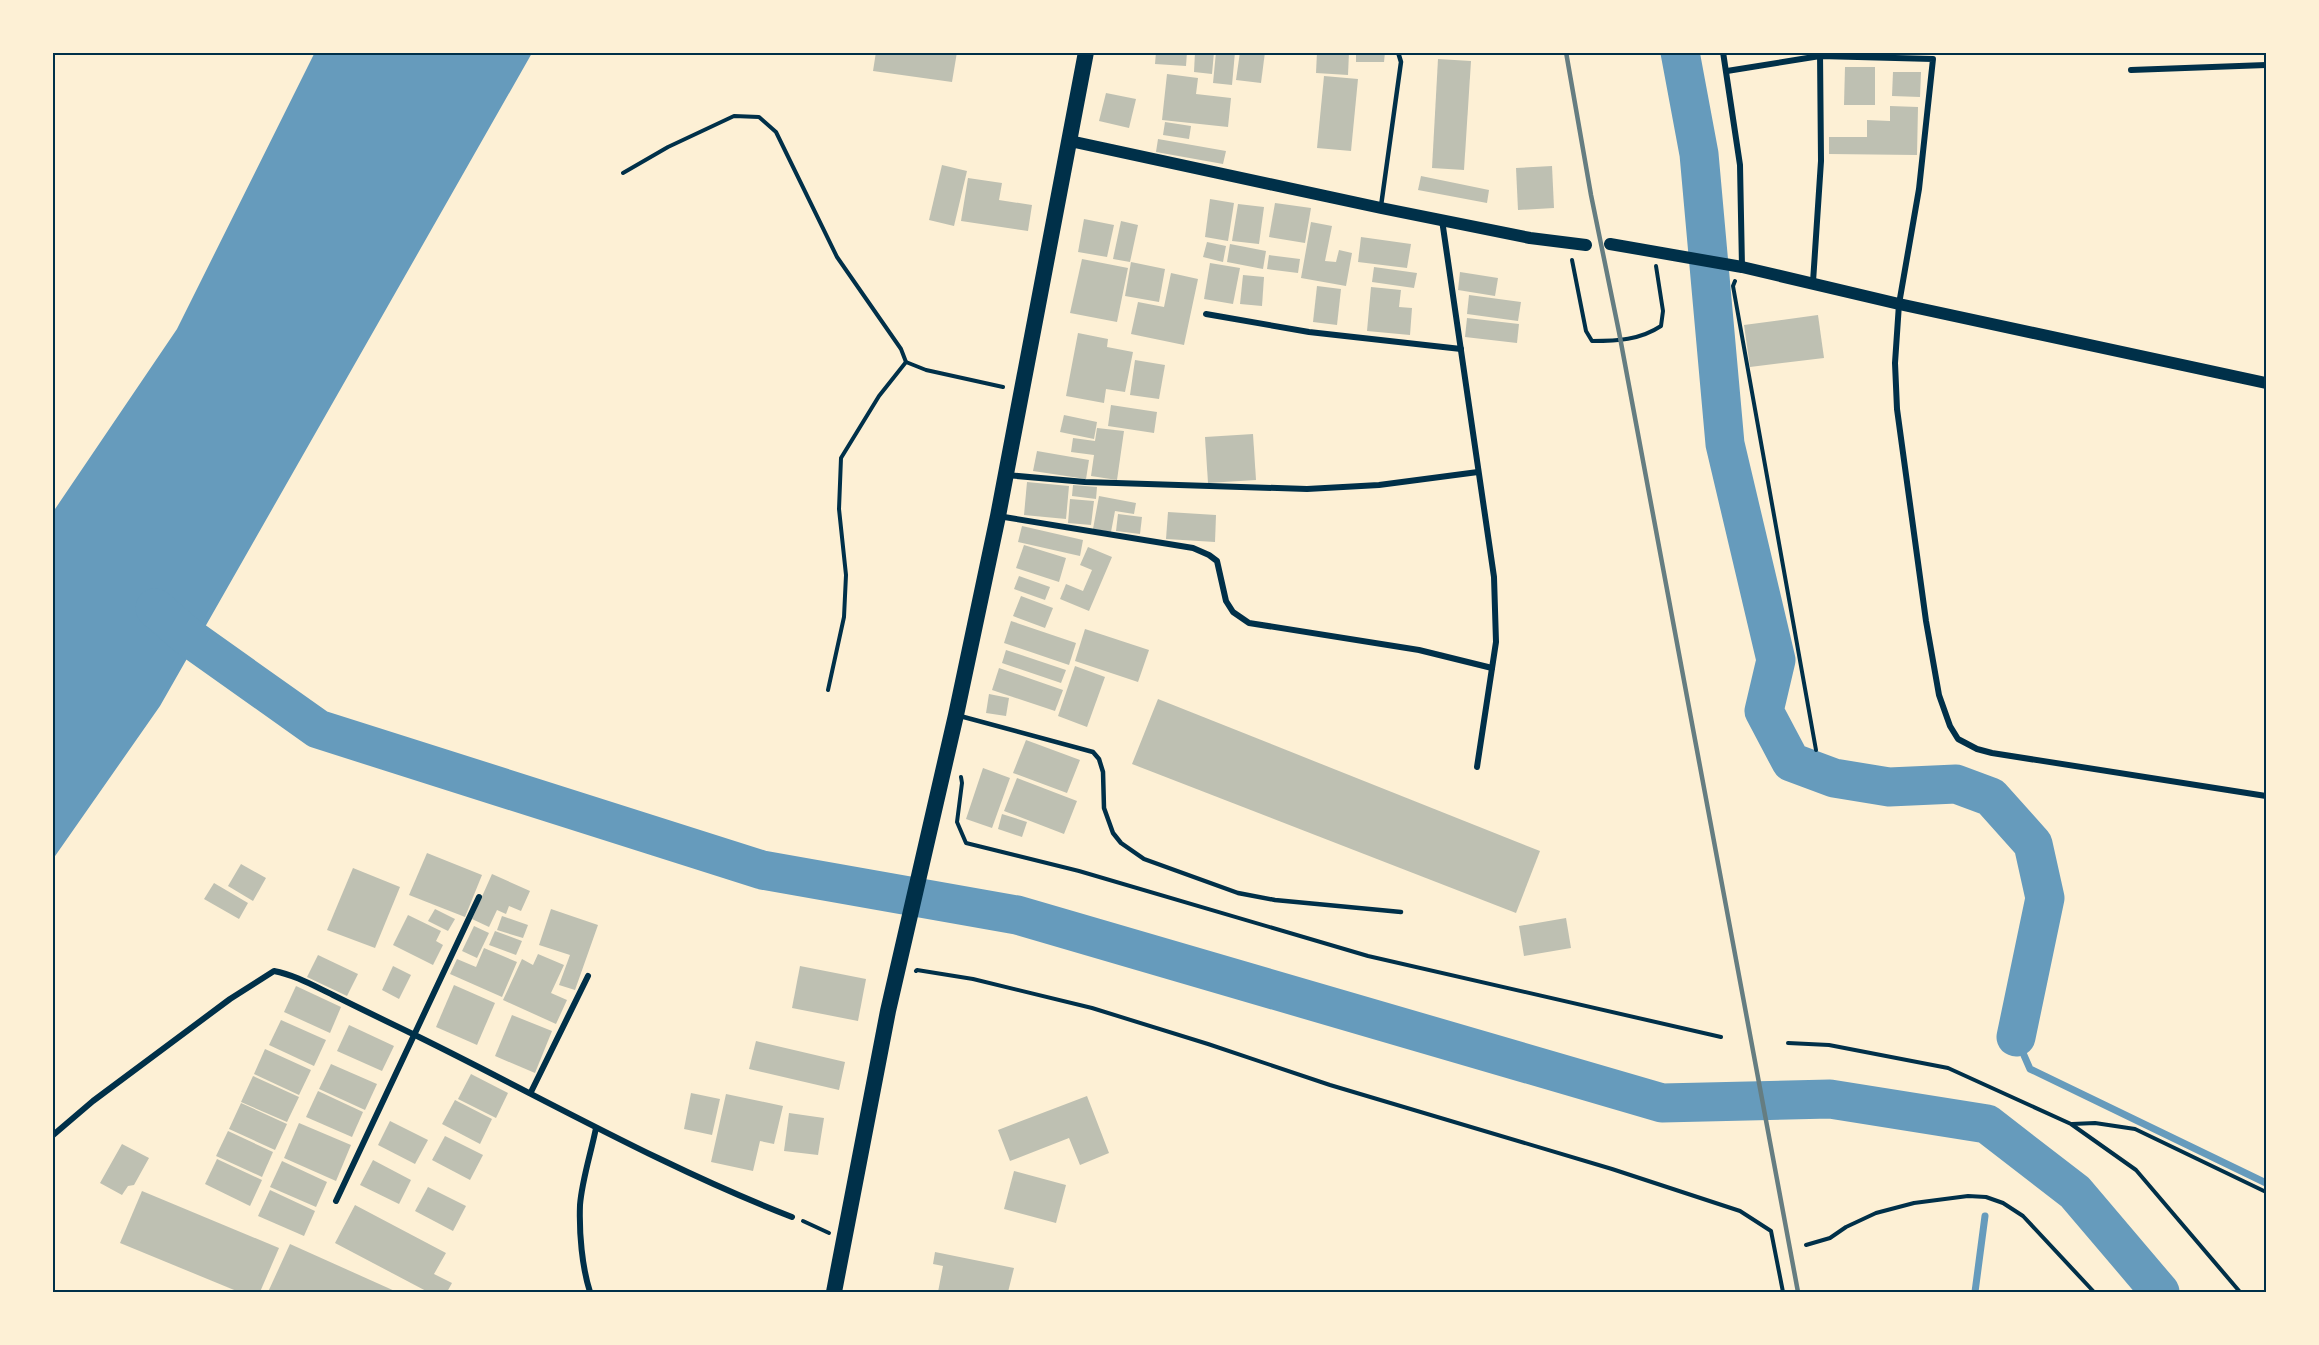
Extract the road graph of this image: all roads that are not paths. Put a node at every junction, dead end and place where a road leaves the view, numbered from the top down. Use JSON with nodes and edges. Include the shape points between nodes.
{"nodes":[{"id":1,"x":1086,"y":52,"type":"edge"},
{"id":2,"x":1398,"y":52,"type":"edge"},
{"id":3,"x":1724,"y":52,"type":"edge"},
{"id":4,"x":1820,"y":54,"type":"edge"},
{"id":5,"x":1934,"y":56,"type":"edge"},
{"id":6,"x":2266,"y":64,"type":"edge"},
{"id":7,"x":2131,"y":70,"type":"dead end"},
{"id":8,"x":1727,"y":71,"type":"junction"},
{"id":9,"x":1070,"y":141,"type":"junction"},
{"id":10,"x":1381,"y":208,"type":"junction"},
{"id":11,"x":1442,"y":219,"type":"junction"},
{"id":12,"x":1610,"y":244,"type":"dead end"},
{"id":13,"x":1586,"y":245,"type":"dead end"},
{"id":14,"x":1742,"y":267,"type":"junction"},
{"id":15,"x":1813,"y":282,"type":"junction"},
{"id":16,"x":1899,"y":304,"type":"junction"},
{"id":17,"x":1206,"y":314,"type":"dead end"},
{"id":18,"x":1461,"y":349,"type":"junction"},
{"id":19,"x":2266,"y":383,"type":"edge"},
{"id":20,"x":1478,"y":472,"type":"junction"},
{"id":21,"x":1006,"y":475,"type":"junction"},
{"id":22,"x":998,"y":516,"type":"junction"},
{"id":23,"x":1492,"y":669,"type":"junction"},
{"id":24,"x":956,"y":715,"type":"junction"},
{"id":25,"x":1477,"y":767,"type":"dead end"},
{"id":26,"x":2266,"y":796,"type":"edge"},
{"id":27,"x":479,"y":897,"type":"dead end"},
{"id":28,"x":1401,"y":912,"type":"dead end"},
{"id":29,"x":588,"y":976,"type":"dead end"},
{"id":30,"x":414,"y":1035,"type":"junction"},
{"id":31,"x":531,"y":1092,"type":"junction"},
{"id":32,"x":596,"y":1128,"type":"junction"},
{"id":33,"x":52,"y":1136,"type":"edge"},
{"id":34,"x":336,"y":1201,"type":"dead end"},
{"id":35,"x":792,"y":1217,"type":"road end"},
{"id":36,"x":590,"y":1293,"type":"edge"},
{"id":37,"x":834,"y":1293,"type":"edge"}],
"edges":[{"from":1,"to":9,"type":"highway"},
{"from":2,"to":10,"type":"lane","via":[[1401,62]]},
{"from":3,"to":8,"type":"street"},
{"from":4,"to":5,"type":"street"},
{"from":4,"to":8,"type":"street"},
{"from":4,"to":15,"type":"street","via":[[1821,161]]},
{"from":5,"to":16,"type":"street","via":[[1919,189]]},
{"from":6,"to":7,"type":"street"},
{"from":8,"to":14,"type":"street","via":[[1740,165]]},
{"from":9,"to":10,"type":"main road"},
{"from":9,"to":21,"type":"highway"},
{"from":10,"to":11,"type":"main road"},
{"from":11,"to":13,"type":"main road","via":[[1530,238]]},
{"from":11,"to":18,"type":"street"},
{"from":12,"to":14,"type":"main road"},
{"from":14,"to":15,"type":"main road"},
{"from":15,"to":16,"type":"main road"},
{"from":16,"to":19,"type":"main road"},
{"from":16,"to":26,"type":"street","via":[[1897,409],[1926,621],[1939,694],[1953,734],[1964,743],[1992,753]]},
{"from":17,"to":18,"type":"street","via":[[1309,332]]},
{"from":18,"to":20,"type":"street"},
{"from":20,"to":21,"type":"street","via":[[1379,485],[1307,489]]},
{"from":20,"to":23,"type":"street","via":[[1494,578],[1496,642]]},
{"from":21,"to":22,"type":"highway"},
{"from":22,"to":23,"type":"street","via":[[1193,548],[1217,561],[1226,601],[1233,612],[1249,623],[1419,650]]},
{"from":22,"to":24,"type":"highway"},
{"from":23,"to":25,"type":"street"},
{"from":24,"to":28,"type":"lane","via":[[1093,753],[1103,772],[1104,808],[1113,833],[1120,843],[1144,859],[1238,893]]},
{"from":24,"to":37,"type":"highway","via":[[888,1011]]},
{"from":27,"to":30,"type":"street"},
{"from":29,"to":31,"type":"street"},
{"from":30,"to":31,"type":"street"},
{"from":30,"to":33,"type":"street","via":[[274,971],[230,999]]},
{"from":30,"to":34,"type":"street"},
{"from":31,"to":32,"type":"street"},
{"from":32,"to":35,"type":"street"},
{"from":32,"to":36,"type":"street","via":[[580,1204]]}]}
